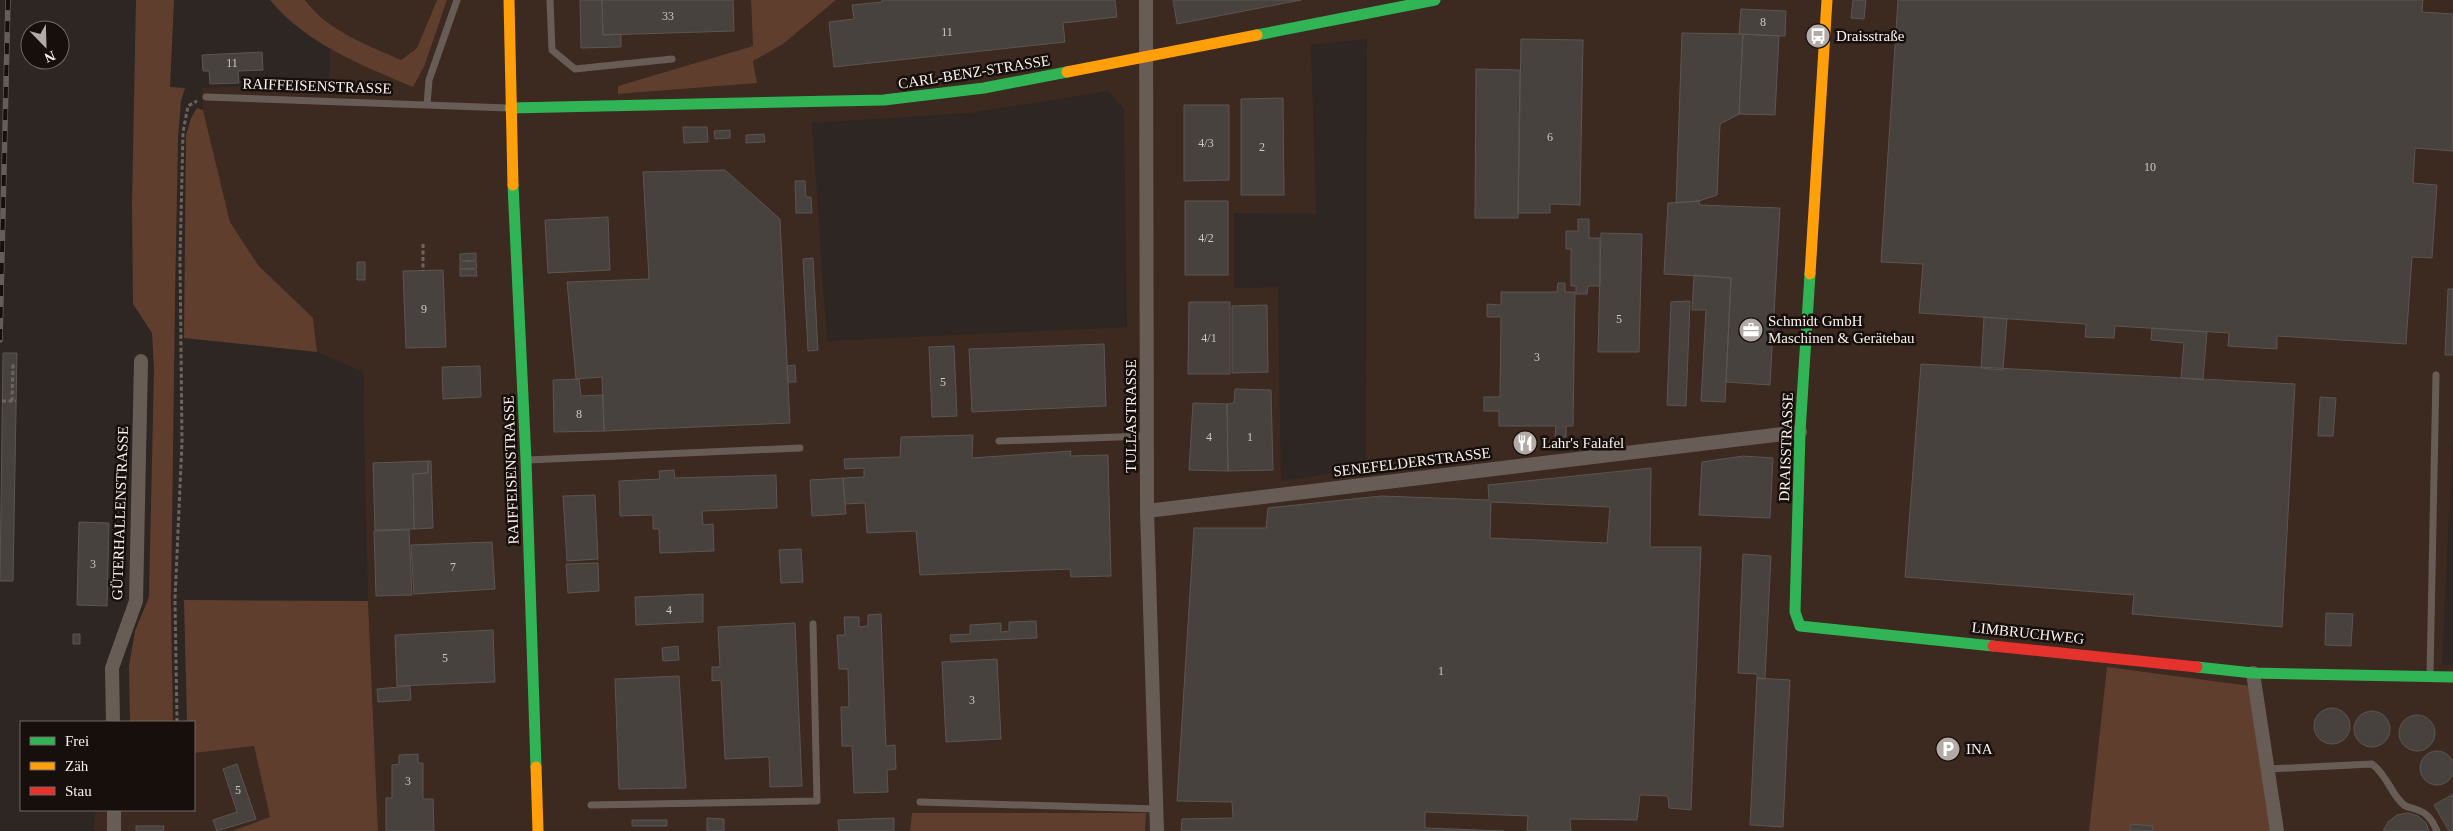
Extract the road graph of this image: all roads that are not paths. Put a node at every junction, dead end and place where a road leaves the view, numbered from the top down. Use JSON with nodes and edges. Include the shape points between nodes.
{"nodes":[{"id":1,"x":457,"y":0,"type":"edge"},
{"id":2,"x":509,"y":0,"type":"edge"},
{"id":3,"x":550,"y":0,"type":"edge"},
{"id":4,"x":1146,"y":0,"type":"edge"},
{"id":5,"x":1435,"y":0,"type":"edge"},
{"id":6,"x":1827,"y":0,"type":"edge"},
{"id":7,"x":1147,"y":58,"type":"junction"},
{"id":8,"x":672,"y":59,"type":"dead end"},
{"id":9,"x":206,"y":97,"type":"road end"},
{"id":10,"x":426,"y":105,"type":"junction"},
{"id":11,"x":510,"y":108,"type":"junction"},
{"id":12,"x":141,"y":361,"type":"dead end"},
{"id":13,"x":2436,"y":375,"type":"dead end"},
{"id":14,"x":1800,"y":432,"type":"junction"},
{"id":15,"x":1147,"y":436,"type":"junction"},
{"id":16,"x":999,"y":441,"type":"dead end"},
{"id":17,"x":800,"y":448,"type":"dead end"},
{"id":18,"x":526,"y":460,"type":"junction"},
{"id":19,"x":1147,"y":511,"type":"junction"},
{"id":20,"x":813,"y":624,"type":"dead end"},
{"id":21,"x":1800,"y":626,"type":"joint"},
{"id":22,"x":2253,"y":673,"type":"junction"},
{"id":23,"x":2430,"y":677,"type":"junction"},
{"id":24,"x":2453,"y":677,"type":"edge"},
{"id":25,"x":113,"y":721,"type":"edge"},
{"id":26,"x":2268,"y":769,"type":"junction"},
{"id":27,"x":920,"y":802,"type":"dead end"},
{"id":28,"x":591,"y":804,"type":"dead end"},
{"id":29,"x":1157,"y":809,"type":"junction"},
{"id":30,"x":114,"y":811,"type":"edge"},
{"id":31,"x":114,"y":831,"type":"edge"},
{"id":32,"x":538,"y":831,"type":"edge"},
{"id":33,"x":1157,"y":831,"type":"edge"},
{"id":34,"x":2277,"y":831,"type":"edge"},
{"id":35,"x":2437,"y":831,"type":"edge"}],
"edges":[{"from":1,"to":10,"type":"lane","via":[[429,80]]},
{"from":2,"to":11,"type":"street","name":"RAIFFEISENSTRASSE"},
{"from":3,"to":8,"type":"lane","via":[[552,50],[575,69]]},
{"from":4,"to":7,"type":"street","name":"TULLASTRASSE"},
{"from":5,"to":7,"type":"street","name":"CARL-BENZ-STRASSE"},
{"from":6,"to":14,"type":"street","name":"DRAISSTRASSE"},
{"from":7,"to":11,"type":"street","name":"CARL-BENZ-STRASSE","via":[[984,88],[884,100]]},
{"from":7,"to":15,"type":"street","name":"TULLASTRASSE"},
{"from":9,"to":10,"type":"lane","name":"RAIFFEISENSTRASSE"},
{"from":10,"to":11,"type":"lane","name":"RAIFFEISENSTRASSE"},
{"from":11,"to":18,"type":"street","name":"RAIFFEISENSTRASSE"},
{"from":12,"to":25,"type":"street","name":"GÜTERHALLENSTRASSE","via":[[136,601],[112,668]]},
{"from":13,"to":23,"type":"lane"},
{"from":14,"to":19,"type":"street","name":"SENEFELDERSTRASSE"},
{"from":14,"to":21,"type":"street","name":"DRAISSTRASSE","via":[[1796,612]]},
{"from":15,"to":16,"type":"lane"},
{"from":15,"to":19,"type":"street","name":"TULLASTRASSE"},
{"from":17,"to":18,"type":"lane"},
{"from":18,"to":32,"type":"street","name":"RAIFFEISENSTRASSE"},
{"from":19,"to":29,"type":"street","name":"TULLASTRASSE"},
{"from":20,"to":28,"type":"lane","via":[[817,801]]},
{"from":21,"to":22,"type":"street","name":"LIMBRUCHWEG"},
{"from":22,"to":23,"type":"street","name":"LIMBRUCHWEG"},
{"from":22,"to":26,"type":"street"},
{"from":23,"to":24,"type":"street","name":"LIMBRUCHWEG"},
{"from":26,"to":34,"type":"street"},
{"from":26,"to":35,"type":"lane","via":[[2372,764],[2383,772],[2405,806],[2423,811],[2432,819]]},
{"from":27,"to":29,"type":"lane"},
{"from":29,"to":33,"type":"street","name":"TULLASTRASSE"},
{"from":30,"to":31,"type":"street"}]}
